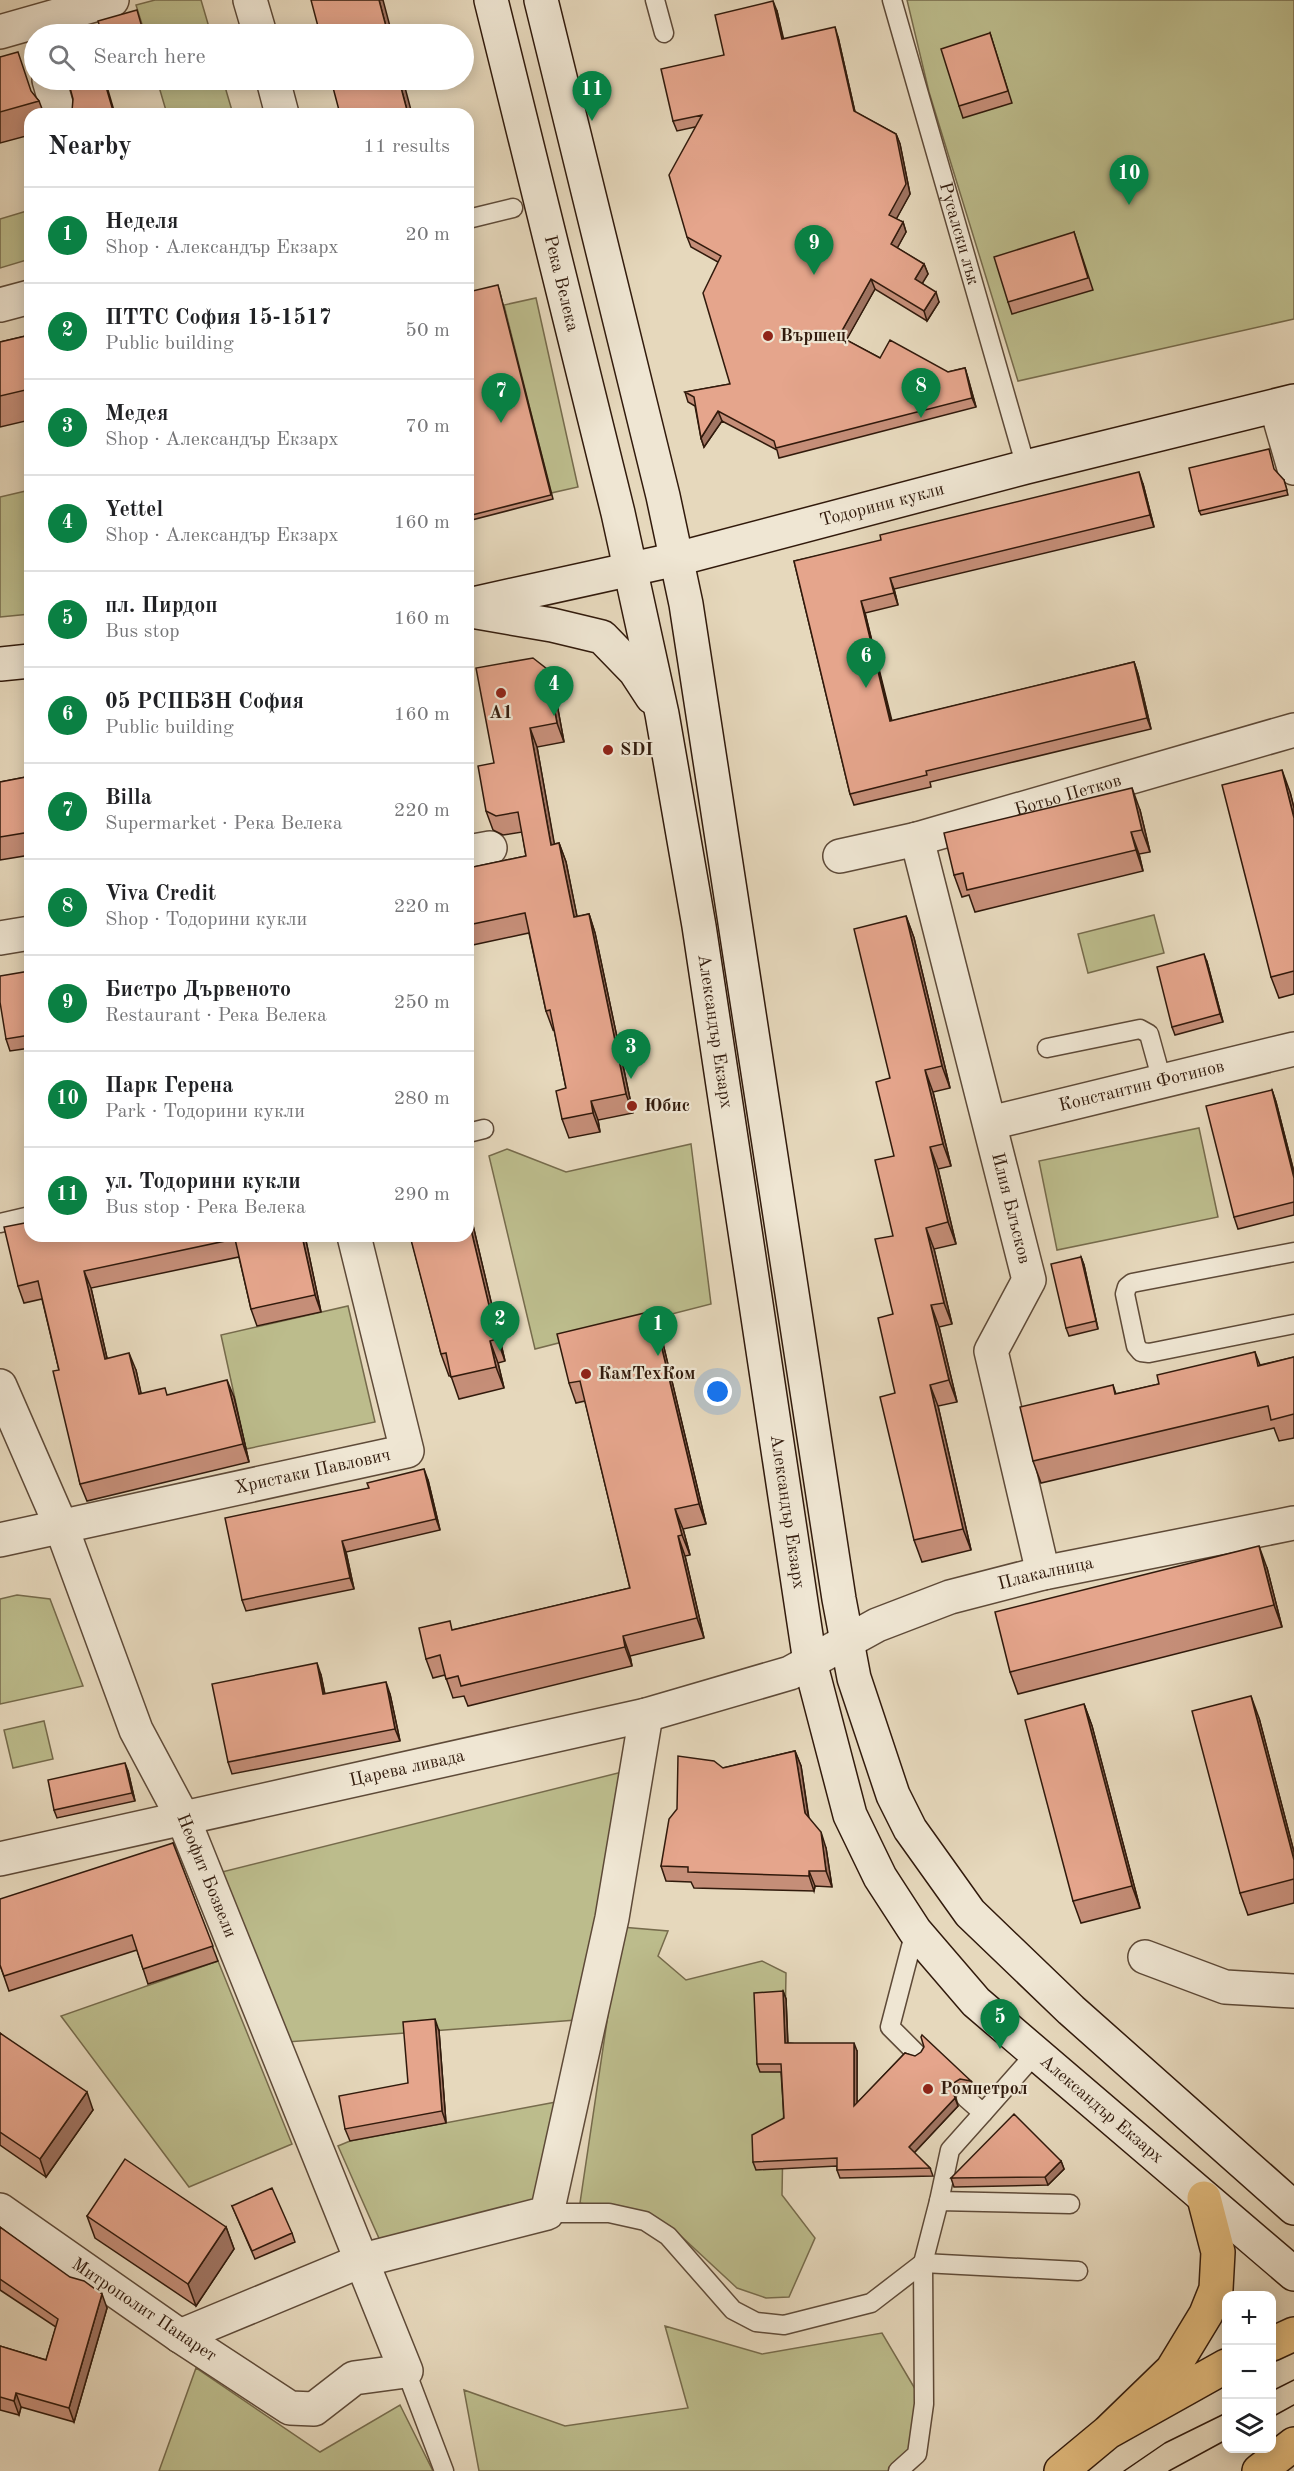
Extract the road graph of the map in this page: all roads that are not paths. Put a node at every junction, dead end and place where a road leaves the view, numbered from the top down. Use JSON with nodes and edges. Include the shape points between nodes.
{"nodes":[{"id":1,"x":112,"y":0,"type":"edge"},
{"id":2,"x":250,"y":0,"type":"edge"},
{"id":3,"x":491,"y":0,"type":"edge"},
{"id":4,"x":541,"y":0,"type":"edge"},
{"id":5,"x":656,"y":0,"type":"edge"},
{"id":6,"x":892,"y":0,"type":"edge"},
{"id":7,"x":33,"y":19,"type":"edge"},
{"id":8,"x":257,"y":24,"type":"edge"},
{"id":9,"x":0,"y":32,"type":"edge"},
{"id":10,"x":664,"y":33,"type":"dead end"},
{"id":11,"x":52,"y":90,"type":"edge"},
{"id":12,"x":276,"y":90,"type":"edge"},
{"id":13,"x":57,"y":108,"type":"edge"},
{"id":14,"x":280,"y":108,"type":"edge"},
{"id":15,"x":513,"y":208,"type":"dead end"},
{"id":16,"x":474,"y":218,"type":"edge"},
{"id":17,"x":24,"y":299,"type":"edge"},
{"id":18,"x":0,"y":305,"type":"edge"},
{"id":19,"x":1285,"y":404,"type":"edge"},
{"id":20,"x":1026,"y":467,"type":"junction"},
{"id":21,"x":1294,"y":468,"type":"edge"},
{"id":22,"x":677,"y":559,"type":"junction"},
{"id":23,"x":631,"y":569,"type":"junction"},
{"id":24,"x":474,"y":604,"type":"edge"},
{"id":25,"x":474,"y":611,"type":"edge"},
{"id":26,"x":24,"y":662,"type":"edge"},
{"id":27,"x":0,"y":664,"type":"edge"},
{"id":28,"x":662,"y":714,"type":"junction"},
{"id":29,"x":1294,"y":730,"type":"edge"},
{"id":30,"x":917,"y":839,"type":"junction"},
{"id":31,"x":840,"y":856,"type":"dead end"},
{"id":32,"x":24,"y":934,"type":"edge"},
{"id":33,"x":0,"y":938,"type":"edge"},
{"id":34,"x":1047,"y":1048,"type":"dead end"},
{"id":35,"x":1294,"y":1048,"type":"edge"},
{"id":36,"x":1162,"y":1081,"type":"junction"},
{"id":37,"x":990,"y":1123,"type":"junction"},
{"id":38,"x":24,"y":1217,"type":"edge"},
{"id":39,"x":0,"y":1223,"type":"edge"},
{"id":40,"x":355,"y":1242,"type":"edge"},
{"id":41,"x":1294,"y":1252,"type":"edge"},
{"id":42,"x":1294,"y":1324,"type":"edge"},
{"id":43,"x":0,"y":1386,"type":"edge"},
{"id":44,"x":1294,"y":1523,"type":"edge"},
{"id":45,"x":61,"y":1526,"type":"junction"},
{"id":46,"x":0,"y":1540,"type":"edge"},
{"id":47,"x":1042,"y":1573,"type":"junction"},
{"id":48,"x":846,"y":1642,"type":"junction"},
{"id":49,"x":810,"y":1662,"type":"junction"},
{"id":50,"x":646,"y":1715,"type":"junction"},
{"id":51,"x":183,"y":1818,"type":"junction"},
{"id":52,"x":0,"y":1859,"type":"edge"},
{"id":53,"x":915,"y":1931,"type":"junction"},
{"id":54,"x":1145,"y":1957,"type":"dead end"},
{"id":55,"x":1294,"y":1990,"type":"edge"},
{"id":56,"x":916,"y":2053,"type":"edge"},
{"id":57,"x":1036,"y":2054,"type":"junction"},
{"id":58,"x":966,"y":2098,"type":"dead end"},
{"id":59,"x":983,"y":2113,"type":"junction"},
{"id":60,"x":1204,"y":2198,"type":"junction"},
{"id":61,"x":939,"y":2201,"type":"junction"},
{"id":62,"x":1070,"y":2204,"type":"dead end"},
{"id":63,"x":1294,"y":2208,"type":"edge"},
{"id":64,"x":0,"y":2210,"type":"edge"},
{"id":65,"x":547,"y":2213,"type":"junction"},
{"id":66,"x":363,"y":2260,"type":"junction"},
{"id":67,"x":923,"y":2263,"type":"junction"},
{"id":68,"x":1078,"y":2271,"type":"dead end"},
{"id":69,"x":1294,"y":2274,"type":"edge"},
{"id":70,"x":1294,"y":2334,"type":"edge"},
{"id":71,"x":180,"y":2336,"type":"junction"},
{"id":72,"x":1276,"y":2342,"type":"edge"},
{"id":73,"x":1222,"y":2370,"type":"edge"},
{"id":74,"x":406,"y":2371,"type":"junction"},
{"id":75,"x":1108,"y":2432,"type":"junction"},
{"id":76,"x":1294,"y":2444,"type":"edge"},
{"id":77,"x":444,"y":2471,"type":"edge"},
{"id":78,"x":898,"y":2471,"type":"edge"},
{"id":79,"x":1061,"y":2471,"type":"edge"},
{"id":80,"x":1259,"y":2471,"type":"edge"}],
"edges":[{"from":1,"to":7,"type":"street"},
{"from":2,"to":8,"type":"street"},
{"from":3,"to":23,"type":"street","name":"Река Велека"},
{"from":4,"to":22,"type":"street"},
{"from":5,"to":10,"type":"lane"},
{"from":6,"to":20,"type":"lane","name":"Русалски лък"},
{"from":7,"to":9,"type":"street"},
{"from":11,"to":13,"type":"street"},
{"from":12,"to":14,"type":"street"},
{"from":15,"to":16,"type":"lane"},
{"from":17,"to":18,"type":"street"},
{"from":19,"to":20,"type":"street","name":"Тодорини кукли"},
{"from":19,"to":21,"type":"street"},
{"from":20,"to":22,"type":"street","name":"Тодорини кукли"},
{"from":22,"to":23,"type":"street","name":"Тодорини кукли"},
{"from":22,"to":48,"type":"street","name":"Александър Екзарх"},
{"from":23,"to":24,"type":"street","name":"Тодорини кукли"},
{"from":23,"to":28,"type":"street","name":"Александър Екзарх"},
{"from":25,"to":28,"type":"street","via":[[602,637],[635,671]]},
{"from":26,"to":27,"type":"street"},
{"from":28,"to":49,"type":"street","name":"Александър Екзарх","via":[[699,926]]},
{"from":29,"to":30,"type":"street","name":"Ботьо Петков"},
{"from":30,"to":31,"type":"street","name":"Ботьо Петков"},
{"from":30,"to":37,"type":"street","name":"Илия Блъсков"},
{"from":32,"to":33,"type":"street"},
{"from":34,"to":36,"type":"lane","via":[[1140,1029],[1149,1034]]},
{"from":35,"to":36,"type":"street","name":"Константин Фотинов"},
{"from":36,"to":37,"type":"street","name":"Константин Фотинов"},
{"from":37,"to":47,"type":"street","name":"Илия Блъсков","via":[[1029,1280],[991,1351]]},
{"from":38,"to":39,"type":"lane"},
{"from":40,"to":45,"type":"street","name":"Христаки Павлович","via":[[407,1451]]},
{"from":41,"to":42,"type":"lane","via":[[1132,1283],[1125,1294],[1136,1346],[1141,1352]]},
{"from":43,"to":45,"type":"street","name":"Неофит Бозвели"},
{"from":44,"to":47,"type":"street","name":"Плакалница"},
{"from":45,"to":46,"type":"street","name":"Христаки Павлович"},
{"from":45,"to":51,"type":"street","name":"Неофит Бозвели","via":[[136,1730]]},
{"from":47,"to":48,"type":"street","name":"Плакалница","via":[[950,1597],[877,1625]]},
{"from":48,"to":49,"type":"street","name":"Плакалница"},
{"from":48,"to":63,"type":"street","name":"Александър Екзарх","via":[[892,1796],[910,1829],[970,1913],[1071,2010]]},
{"from":49,"to":50,"type":"street","name":"Царева ливада","via":[[790,1673]]},
{"from":49,"to":53,"type":"street","name":"Александър Екзарх","via":[[850,1815],[880,1877]]},
{"from":50,"to":51,"type":"street","name":"Царева ливада"},
{"from":50,"to":65,"type":"street","via":[[612,1918]]},
{"from":51,"to":52,"type":"street","name":"Царева ливада"},
{"from":51,"to":66,"type":"street","name":"Неофит Бозвели"},
{"from":53,"to":56,"type":"lane","via":[[890,2027]]},
{"from":53,"to":57,"type":"street","name":"Александър Екзарх","via":[[976,2002]]},
{"from":54,"to":55,"type":"street","via":[[1225,1987]]},
{"from":57,"to":59,"type":"lane"},
{"from":57,"to":60,"type":"street","name":"Александър Екзарх"},
{"from":58,"to":59,"type":"lane"},
{"from":59,"to":61,"type":"lane","via":[[950,2150]]},
{"from":60,"to":69,"type":"street","name":"Александър Екзарх"},
{"from":60,"to":75,"type":"main road","via":[[1218,2252],[1216,2289],[1210,2306],[1172,2370]]},
{"from":61,"to":62,"type":"lane"},
{"from":61,"to":67,"type":"lane"},
{"from":64,"to":71,"type":"street","name":"Митрополит Панарет"},
{"from":65,"to":66,"type":"street"},
{"from":65,"to":67,"type":"lane","via":[[609,2213],[645,2221],[668,2236],[733,2310],[756,2322],[784,2325],[871,2303]]},
{"from":66,"to":71,"type":"street"},
{"from":66,"to":74,"type":"street","name":"Неофит Бозвели"},
{"from":67,"to":68,"type":"lane"},
{"from":67,"to":78,"type":"lane","via":[[924,2404],[917,2454]]},
{"from":70,"to":72,"type":"main road"},
{"from":71,"to":74,"type":"street","name":"Митрополит Панарет","via":[[290,2408],[314,2409],[354,2378]]},
{"from":73,"to":75,"type":"main road"},
{"from":74,"to":77,"type":"lane"},
{"from":75,"to":79,"type":"main road"},
{"from":76,"to":80,"type":"main road"}]}
